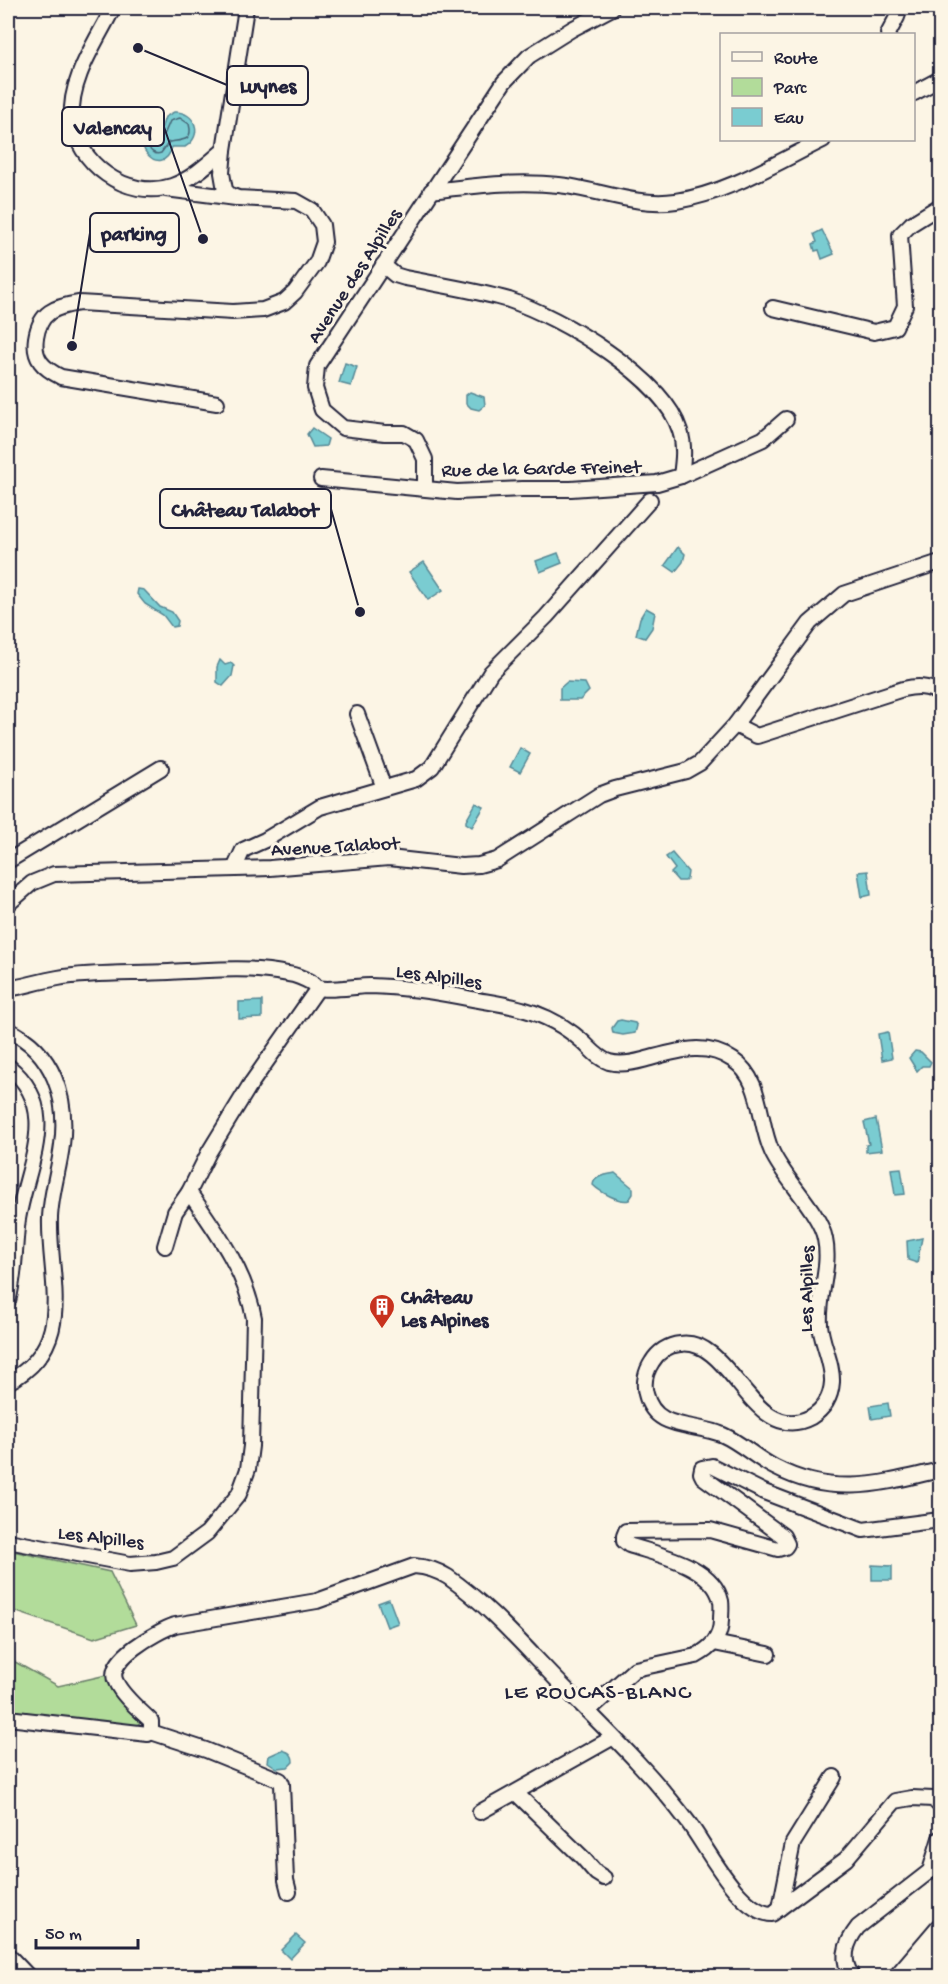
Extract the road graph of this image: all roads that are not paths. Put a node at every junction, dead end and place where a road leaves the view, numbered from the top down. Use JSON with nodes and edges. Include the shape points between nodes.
{"nodes":[{"id":1,"x":113,"y":8,"type":"edge"},
{"id":2,"x":246,"y":8,"type":"edge"},
{"id":3,"x":612,"y":8,"type":"edge"},
{"id":4,"x":900,"y":8,"type":"edge"},
{"id":5,"x":889,"y":33,"type":"edge"},
{"id":6,"x":940,"y":79,"type":"edge"},
{"id":7,"x":915,"y":92,"type":"edge"},
{"id":8,"x":819,"y":141,"type":"edge"},
{"id":9,"x":224,"y":150,"type":"junction"},
{"id":10,"x":159,"y":189,"type":"junction"},
{"id":11,"x":431,"y":191,"type":"junction"},
{"id":12,"x":238,"y":198,"type":"junction"},
{"id":13,"x":940,"y":206,"type":"edge"},
{"id":14,"x":383,"y":266,"type":"junction"},
{"id":15,"x":773,"y":308,"type":"dead end"},
{"id":16,"x":217,"y":403,"type":"dead end"},
{"id":17,"x":786,"y":419,"type":"dead end"},
{"id":18,"x":681,"y":476,"type":"junction"},
{"id":19,"x":321,"y":479,"type":"dead end"},
{"id":20,"x":425,"y":488,"type":"junction"},
{"id":21,"x":650,"y":500,"type":"dead end"},
{"id":22,"x":940,"y":562,"type":"edge"},
{"id":23,"x":940,"y":693,"type":"edge"},
{"id":24,"x":357,"y":714,"type":"dead end"},
{"id":25,"x":735,"y":725,"type":"junction"},
{"id":26,"x":161,"y":768,"type":"dead end"},
{"id":27,"x":384,"y":788,"type":"junction"},
{"id":28,"x":266,"y":840,"type":"junction"},
{"id":29,"x":8,"y":861,"type":"edge"},
{"id":30,"x":270,"y":868,"type":"junction"},
{"id":31,"x":234,"y":869,"type":"junction"},
{"id":32,"x":8,"y":904,"type":"edge"},
{"id":33,"x":318,"y":988,"type":"junction"},
{"id":34,"x":8,"y":989,"type":"edge"},
{"id":35,"x":8,"y":1030,"type":"edge"},
{"id":36,"x":8,"y":1066,"type":"edge"},
{"id":37,"x":189,"y":1192,"type":"junction"},
{"id":38,"x":165,"y":1246,"type":"dead end"},
{"id":39,"x":8,"y":1300,"type":"edge"},
{"id":40,"x":8,"y":1382,"type":"edge"},
{"id":41,"x":940,"y":1470,"type":"edge"},
{"id":42,"x":940,"y":1520,"type":"edge"},
{"id":43,"x":8,"y":1541,"type":"edge"},
{"id":44,"x":714,"y":1643,"type":"junction"},
{"id":45,"x":768,"y":1654,"type":"dead end"},
{"id":46,"x":588,"y":1711,"type":"junction"},
{"id":47,"x":8,"y":1718,"type":"edge"},
{"id":48,"x":151,"y":1732,"type":"junction"},
{"id":49,"x":612,"y":1738,"type":"junction"},
{"id":50,"x":834,"y":1777,"type":"dead end"},
{"id":51,"x":516,"y":1794,"type":"junction"},
{"id":52,"x":940,"y":1806,"type":"edge"},
{"id":53,"x":480,"y":1812,"type":"dead end"},
{"id":54,"x":940,"y":1838,"type":"edge"},
{"id":55,"x":604,"y":1878,"type":"dead end"},
{"id":56,"x":289,"y":1892,"type":"dead end"},
{"id":57,"x":780,"y":1908,"type":"junction"},
{"id":58,"x":940,"y":1929,"type":"edge"},
{"id":59,"x":940,"y":1950,"type":"edge"},
{"id":60,"x":8,"y":1955,"type":"edge"},
{"id":61,"x":28,"y":1977,"type":"edge"},
{"id":62,"x":852,"y":1977,"type":"edge"},
{"id":63,"x":900,"y":1977,"type":"edge"},
{"id":64,"x":919,"y":1977,"type":"edge"}],
"edges":[{"from":1,"to":10,"type":"street","via":[[79,76],[72,116],[75,134],[103,174],[120,183]]},
{"from":2,"to":9,"type":"street"},
{"from":3,"to":11,"type":"street","name":"Avenue des Alpilles","via":[[529,56],[504,82]]},
{"from":4,"to":5,"type":"street"},
{"from":6,"to":7,"type":"street"},
{"from":8,"to":11,"type":"street","via":[[751,177],[698,197],[673,201],[647,202],[530,183]]},
{"from":9,"to":10,"type":"street","via":[[200,171]]},
{"from":9,"to":12,"type":"street","via":[[222,183],[230,195]]},
{"from":10,"to":12,"type":"street"},
{"from":11,"to":14,"type":"street","name":"Avenue des Alpilles"},
{"from":12,"to":16,"type":"street","via":[[296,201],[312,210],[322,225],[324,242],[317,262],[284,302],[263,310],[232,312],[79,303],[56,309],[43,319],[38,324],[36,343],[38,361],[61,377]]},
{"from":13,"to":15,"type":"street","via":[[900,235],[905,306],[895,327],[874,332]]},
{"from":14,"to":18,"type":"street","via":[[405,278],[526,307],[572,329],[622,362],[664,400],[674,415],[684,454]]},
{"from":14,"to":20,"type":"street","name":"Avenue des Alpilles","via":[[317,366],[315,388],[322,410],[343,428],[404,433],[416,440],[425,459]]},
{"from":17,"to":18,"type":"street","name":"Rue de la Garde Freinet","via":[[763,440]]},
{"from":18,"to":20,"type":"street","name":"Rue de la Garde Freinet","via":[[657,483],[571,489],[457,492]]},
{"from":19,"to":20,"type":"street","name":"Rue de la Garde Freinet"},
{"from":21,"to":27,"type":"street","name":"Avenue Talabot","via":[[546,617],[491,672],[432,767],[416,779]]},
{"from":22,"to":25,"type":"street","name":"Avenue Talabot","via":[[844,594],[810,623]]},
{"from":23,"to":25,"type":"street","via":[[918,686],[903,689],[757,736]]},
{"from":24,"to":27,"type":"street"},
{"from":25,"to":30,"type":"street","name":"Avenue Talabot","via":[[700,763],[686,771],[599,795],[497,860],[461,866],[389,858]]},
{"from":26,"to":29,"type":"street"},
{"from":27,"to":28,"type":"street","name":"Avenue Talabot","via":[[320,807]]},
{"from":28,"to":30,"type":"street","via":[[261,864]]},
{"from":28,"to":31,"type":"street","name":"Avenue Talabot","via":[[243,850]]},
{"from":30,"to":31,"type":"street","name":"Avenue Talabot"},
{"from":31,"to":32,"type":"street","via":[[54,874],[32,883]]},
{"from":33,"to":34,"type":"street","via":[[293,974],[240,968],[58,978]]},
{"from":33,"to":37,"type":"street","via":[[250,1085]]},
{"from":33,"to":41,"type":"street","name":"Les Alpilles","via":[[413,988],[520,1008],[564,1028],[609,1062],[623,1064],[687,1048],[721,1052],[736,1061],[751,1080],[774,1158],[823,1228],[827,1257],[820,1328],[832,1376],[831,1392],[825,1406],[814,1415],[801,1421],[784,1421],[760,1407],[709,1351],[683,1343],[669,1346],[655,1356],[644,1383],[646,1398],[664,1420],[724,1435],[774,1467],[806,1480],[862,1487]]},
{"from":35,"to":40,"type":"street","via":[[46,1061],[63,1101],[62,1145],[50,1220],[54,1322],[50,1338],[32,1365]]},
{"from":36,"to":39,"type":"street","via":[[26,1083],[36,1103],[39,1127],[22,1196]]},
{"from":37,"to":38,"type":"street","via":[[175,1212]]},
{"from":37,"to":43,"type":"street","name":"Les Alpilles","via":[[235,1261],[251,1299],[251,1446],[239,1494],[207,1533],[173,1558],[156,1562],[130,1564]]},
{"from":42,"to":44,"type":"street","via":[[863,1530],[764,1492],[712,1466],[702,1468],[703,1477],[783,1536],[787,1544],[778,1549],[710,1530],[632,1530],[626,1532],[624,1541],[699,1571],[709,1580],[721,1602],[721,1628]]},
{"from":44,"to":45,"type":"street"},
{"from":44,"to":46,"type":"street","via":[[696,1656],[635,1669]]},
{"from":46,"to":48,"type":"street","via":[[488,1610],[447,1577],[430,1568],[414,1566],[317,1601],[163,1629],[121,1658],[114,1671],[119,1688],[151,1721]]},
{"from":46,"to":49,"type":"street"},
{"from":47,"to":48,"type":"street"},
{"from":48,"to":56,"type":"street","via":[[280,1780]]},
{"from":49,"to":51,"type":"street"},
{"from":49,"to":57,"type":"street","via":[[688,1822],[732,1889],[764,1913],[772,1914]]},
{"from":50,"to":57,"type":"street","via":[[793,1843]]},
{"from":51,"to":53,"type":"street"},
{"from":51,"to":55,"type":"street"},
{"from":52,"to":57,"type":"street","via":[[933,1799],[896,1801],[846,1859]]},
{"from":54,"to":62,"type":"street","via":[[930,1871],[850,1937],[845,1949],[846,1966]]},
{"from":58,"to":63,"type":"main road"},
{"from":59,"to":64,"type":"main road"},
{"from":60,"to":61,"type":"street"}]}
